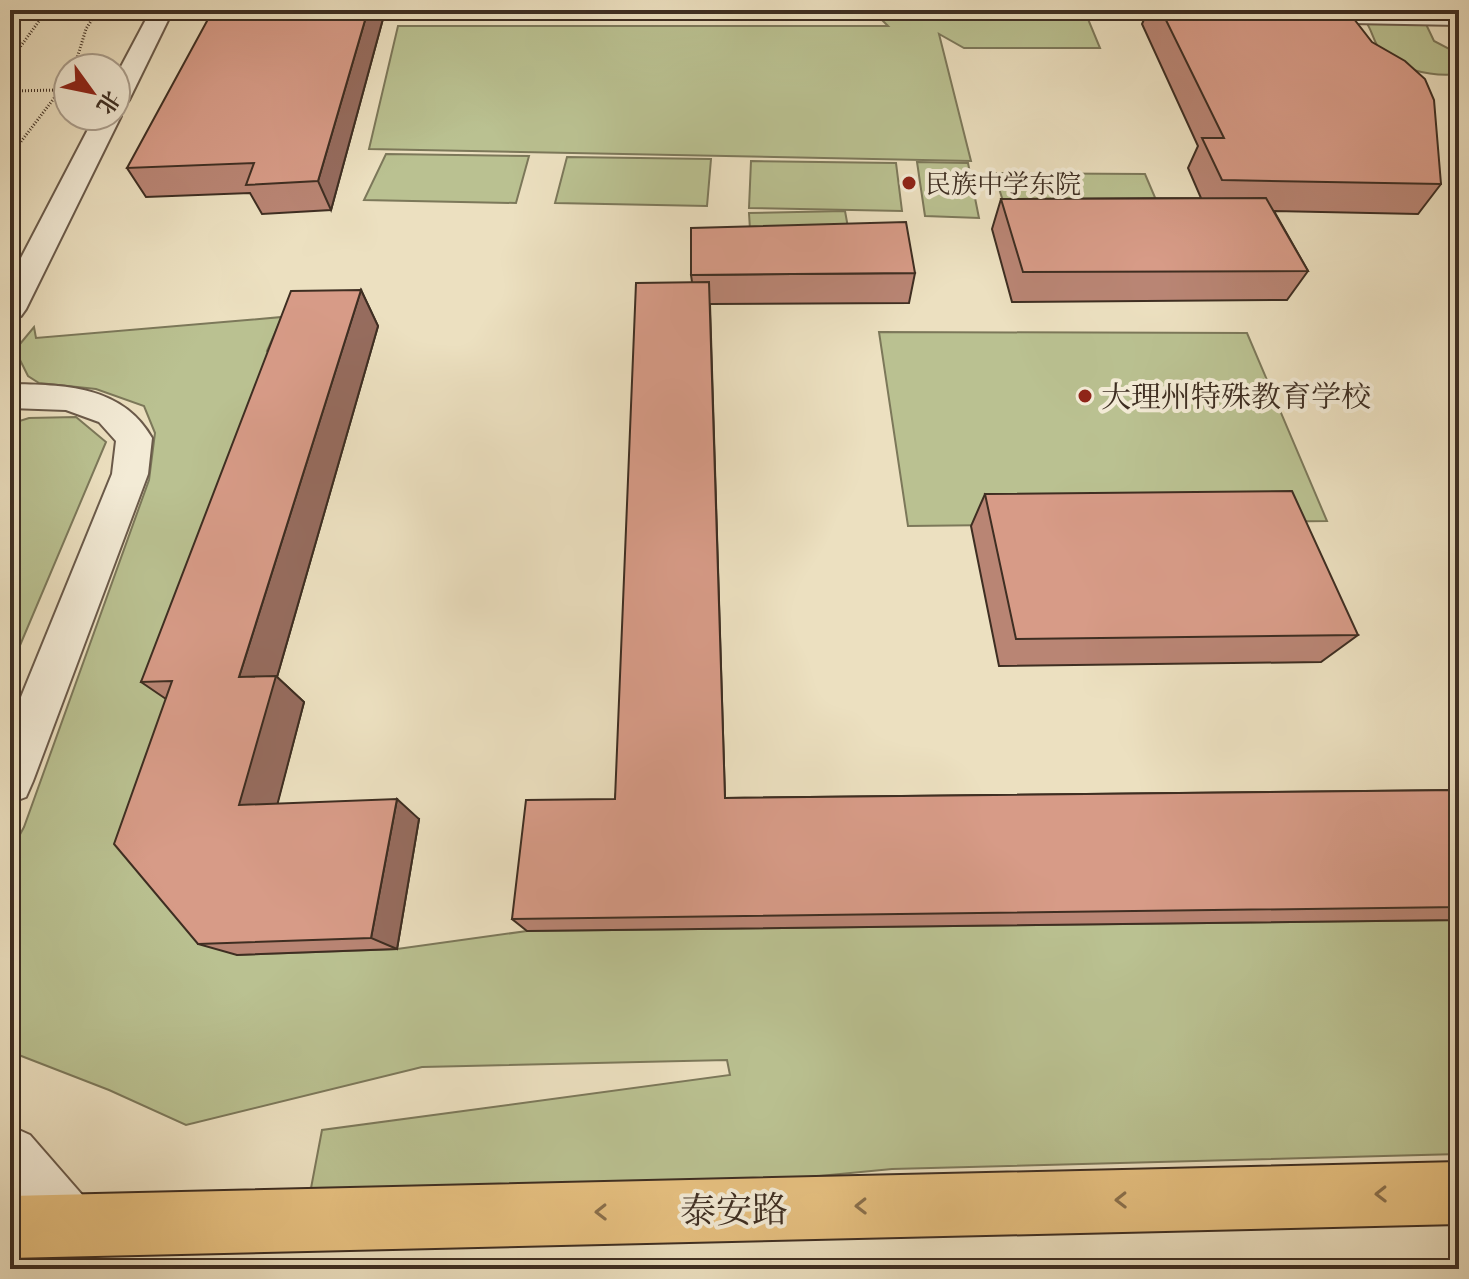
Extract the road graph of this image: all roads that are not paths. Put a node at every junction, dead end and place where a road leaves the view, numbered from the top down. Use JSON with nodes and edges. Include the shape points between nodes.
{"nodes":[{"id":1,"x":162,"y":10,"type":"edge"},
{"id":2,"x":1039,"y":10,"type":"edge"},
{"id":3,"x":1226,"y":13,"type":"edge"},
{"id":4,"x":1272,"y":14,"type":"edge"},
{"id":5,"x":1459,"y":18,"type":"edge"},
{"id":6,"x":132,"y":69,"type":"edge"},
{"id":7,"x":100,"y":132,"type":"edge"},
{"id":8,"x":10,"y":309,"type":"edge"},
{"id":9,"x":10,"y":396,"type":"edge"},
{"id":10,"x":10,"y":781,"type":"edge"},
{"id":11,"x":10,"y":1155,"type":"edge"},
{"id":12,"x":1459,"y":1193,"type":"edge"},
{"id":13,"x":70,"y":1226,"type":"junction"},
{"id":14,"x":10,"y":1227,"type":"edge"}],
"edges":[{"from":1,"to":6,"type":"street"},
{"from":2,"to":3,"type":"street"},
{"from":4,"to":5,"type":"street"},
{"from":7,"to":8,"type":"street"},
{"from":9,"to":10,"type":"street","via":[[68,398],[111,413],[134,438],[130,474]]},
{"from":11,"to":13,"type":"street"},
{"from":12,"to":13,"type":"main road","name":"泰安路","one_way":true},
{"from":13,"to":14,"type":"main road","name":"泰安路"}]}
